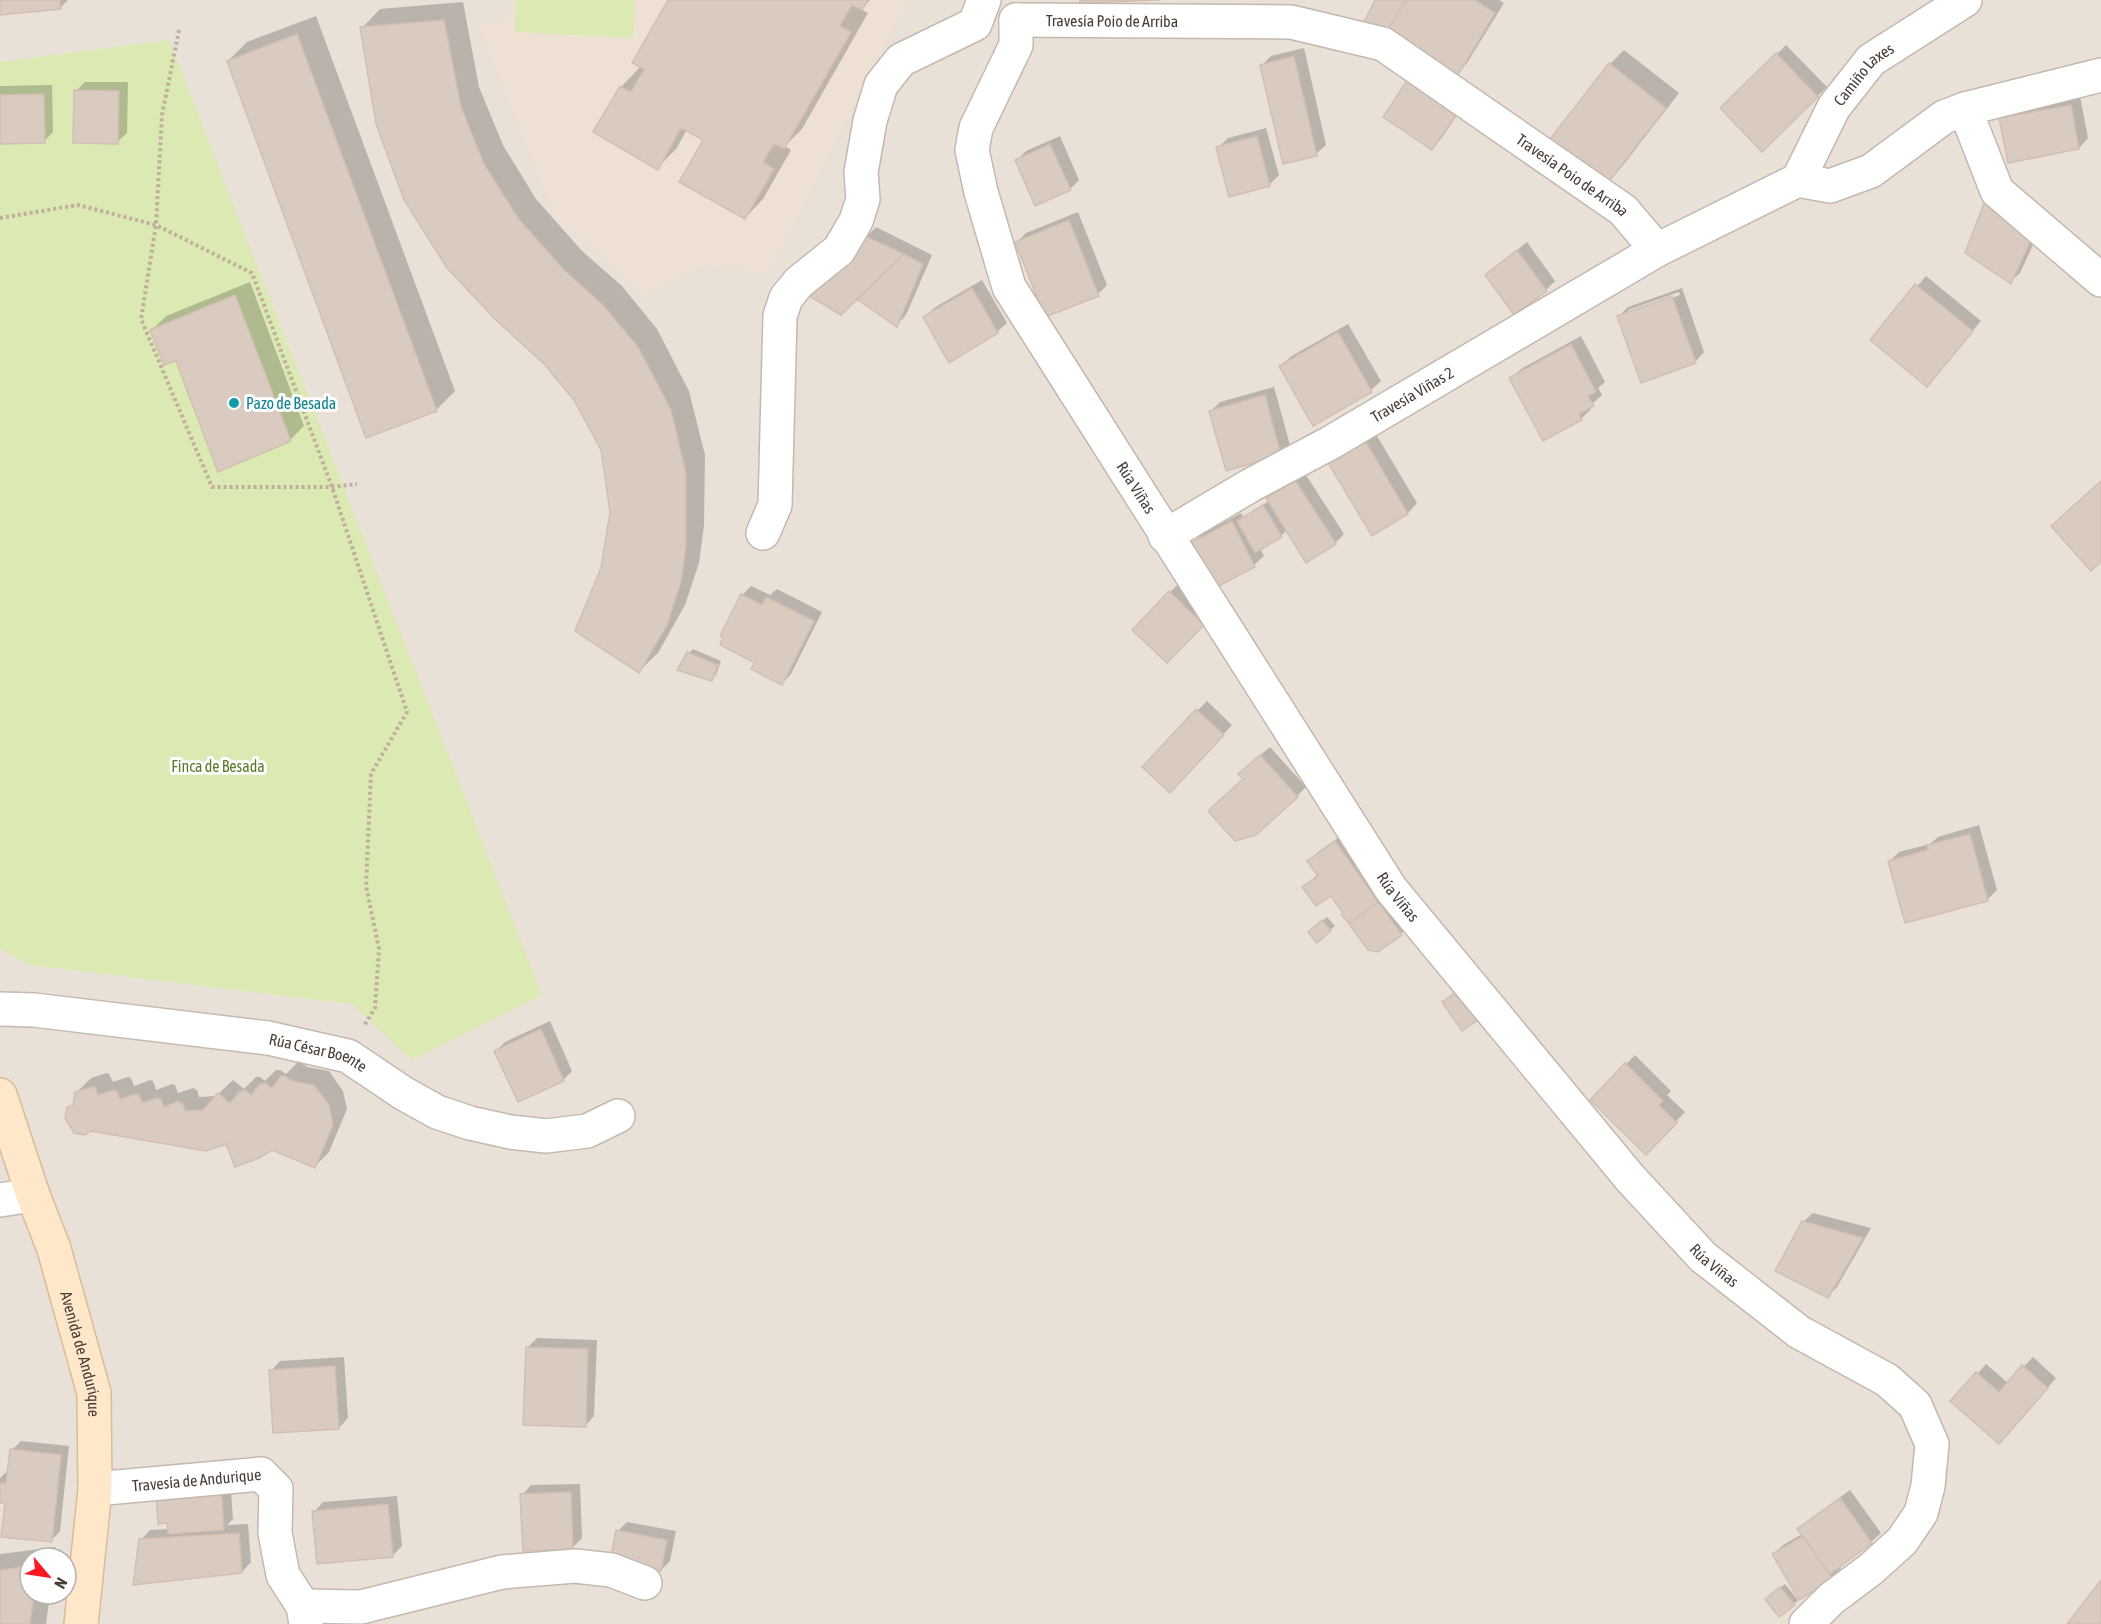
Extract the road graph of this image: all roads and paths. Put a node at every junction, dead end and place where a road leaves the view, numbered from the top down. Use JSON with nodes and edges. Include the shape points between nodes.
{"nodes":[{"id":1,"x":984,"y":0,"type":"edge"},
{"id":2,"x":991,"y":0,"type":"edge"},
{"id":3,"x":1965,"y":0,"type":"edge"},
{"id":4,"x":1016,"y":20,"type":"junction"},
{"id":5,"x":179,"y":30,"type":"dead end"},
{"id":6,"x":2101,"y":75,"type":"edge"},
{"id":7,"x":1965,"y":109,"type":"junction"},
{"id":8,"x":1798,"y":180,"type":"junction"},
{"id":9,"x":0,"y":218,"type":"edge"},
{"id":10,"x":156,"y":225,"type":"junction"},
{"id":11,"x":1657,"y":250,"type":"junction"},
{"id":12,"x":2101,"y":280,"type":"edge"},
{"id":13,"x":357,"y":484,"type":"dead end"},
{"id":14,"x":332,"y":487,"type":"junction"},
{"id":15,"x":763,"y":533,"type":"dead end"},
{"id":16,"x":1166,"y":536,"type":"junction"},
{"id":17,"x":0,"y":1009,"type":"edge"},
{"id":18,"x":348,"y":1056,"type":"junction"},
{"id":19,"x":0,"y":1095,"type":"edge"},
{"id":20,"x":618,"y":1116,"type":"dead end"},
{"id":21,"x":33,"y":1195,"type":"junction"},
{"id":22,"x":0,"y":1200,"type":"edge"},
{"id":23,"x":95,"y":1489,"type":"junction"},
{"id":24,"x":645,"y":1583,"type":"dead end"},
{"id":25,"x":304,"y":1615,"type":"edge"},
{"id":26,"x":81,"y":1624,"type":"edge"},
{"id":27,"x":1806,"y":1624,"type":"edge"}],
"edges":[{"from":1,"to":15,"type":"street","via":[[975,24],[901,60],[881,85],[870,121],[861,172],[863,199],[856,221],[839,250],[799,282],[786,298],[780,316],[775,505]]},
{"from":2,"to":4,"type":"street"},
{"from":3,"to":8,"type":"street","name":"Camiño Laxes","via":[[1871,60],[1834,107]]},
{"from":4,"to":11,"type":"street","name":"Travesía Poio de Arriba","via":[[1291,22],[1383,44],[1623,210]]},
{"from":4,"to":16,"type":"street","name":"Rúa Viñas","via":[[1016,45],[976,128],[972,150],[995,246],[1009,286]]},
{"from":5,"to":10,"type":"path","via":[[162,115]]},
{"from":6,"to":7,"type":"street"},
{"from":7,"to":8,"type":"street","via":[[1944,117],[1872,171],[1830,186]]},
{"from":7,"to":12,"type":"street","via":[[1997,191]]},
{"from":8,"to":11,"type":"street"},
{"from":9,"to":10,"type":"path","via":[[78,205]]},
{"from":10,"to":14,"type":"path","via":[[252,273]]},
{"from":10,"to":14,"type":"path","via":[[141,319],[212,487]]},
{"from":11,"to":16,"type":"street","name":"Travesía Viñas 2"},
{"from":13,"to":14,"type":"path"},
{"from":14,"to":18,"type":"path","via":[[407,712],[371,774],[366,886],[379,949],[375,1008]]},
{"from":16,"to":27,"type":"street","name":"Rúa Viñas","via":[[1391,890],[1630,1179],[1703,1257],[1799,1332],[1887,1380],[1915,1405],[1932,1444],[1921,1513],[1902,1541]]},
{"from":17,"to":18,"type":"street","name":"Rúa César Boente","via":[[268,1038]]},
{"from":18,"to":20,"type":"street","name":"Rúa César Boente","via":[[437,1112],[510,1132],[546,1136],[587,1131]]},
{"from":19,"to":21,"type":"main road","name":"Avenida de Andurique"},
{"from":21,"to":22,"type":"street"},
{"from":21,"to":23,"type":"main road","name":"Avenida de Andurique","via":[[54,1249],[94,1393]]},
{"from":23,"to":25,"type":"street","name":"Travesía de Andurique","via":[[261,1474],[276,1489],[275,1533],[284,1575]]},
{"from":23,"to":26,"type":"main road","name":"Avenida de Andurique"},
{"from":24,"to":25,"type":"street","name":"Travesía de Andurique","via":[[611,1570],[575,1566],[502,1572],[361,1607]]}]}
